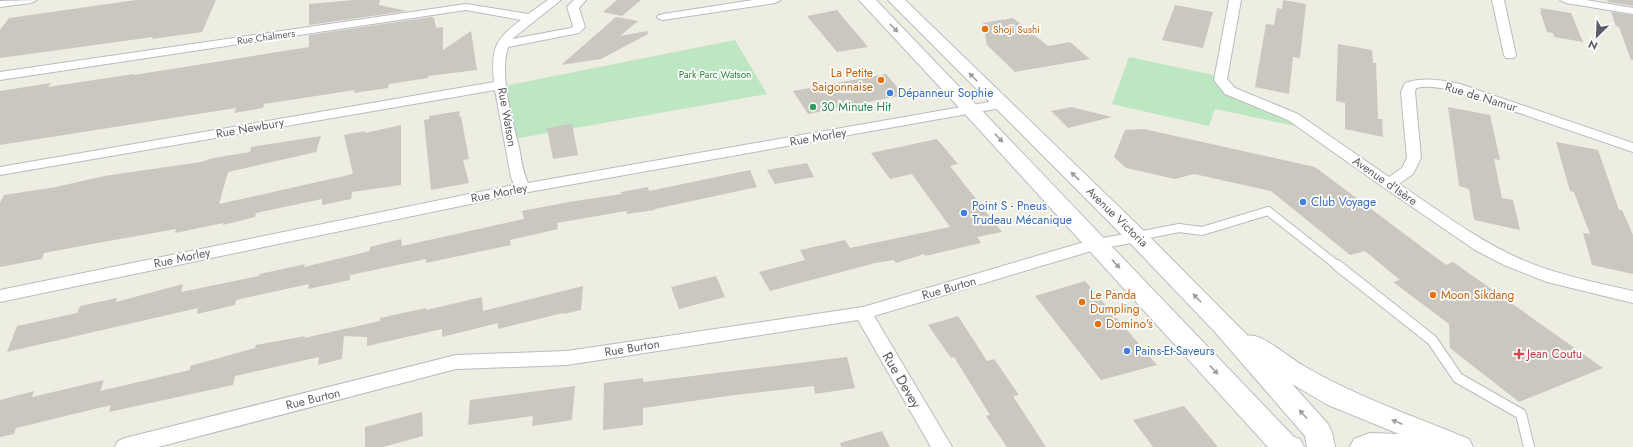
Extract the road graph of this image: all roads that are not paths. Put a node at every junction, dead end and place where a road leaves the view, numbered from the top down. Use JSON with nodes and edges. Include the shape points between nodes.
{"nodes":[{"id":1,"x":31,"y":0,"type":"edge"},
{"id":2,"x":555,"y":0,"type":"edge"},
{"id":3,"x":580,"y":0,"type":"edge"},
{"id":4,"x":775,"y":0,"type":"edge"},
{"id":5,"x":867,"y":0,"type":"edge"},
{"id":6,"x":896,"y":0,"type":"edge"},
{"id":7,"x":1235,"y":0,"type":"edge"},
{"id":8,"x":1498,"y":0,"type":"edge"},
{"id":9,"x":1566,"y":0,"type":"edge"},
{"id":10,"x":0,"y":4,"type":"edge"},
{"id":11,"x":1633,"y":11,"type":"edge"},
{"id":12,"x":663,"y":17,"type":"dead end"},
{"id":13,"x":532,"y":18,"type":"junction"},
{"id":14,"x":502,"y":44,"type":"junction"},
{"id":15,"x":1510,"y":55,"type":"dead end"},
{"id":16,"x":0,"y":76,"type":"edge"},
{"id":17,"x":500,"y":85,"type":"junction"},
{"id":18,"x":1001,"y":104,"type":"junction"},
{"id":19,"x":972,"y":110,"type":"junction"},
{"id":20,"x":1633,"y":148,"type":"edge"},
{"id":21,"x":0,"y":171,"type":"edge"},
{"id":22,"x":1388,"y":184,"type":"junction"},
{"id":23,"x":523,"y":188,"type":"junction"},
{"id":24,"x":1137,"y":237,"type":"junction"},
{"id":25,"x":1097,"y":244,"type":"junction"},
{"id":26,"x":0,"y":296,"type":"edge"},
{"id":27,"x":1633,"y":297,"type":"edge"},
{"id":28,"x":863,"y":313,"type":"junction"},
{"id":29,"x":1224,"y":326,"type":"junction"},
{"id":30,"x":125,"y":447,"type":"edge"},
{"id":31,"x":942,"y":447,"type":"edge"},
{"id":32,"x":1290,"y":447,"type":"edge"},
{"id":33,"x":1321,"y":447,"type":"edge"},
{"id":34,"x":1364,"y":447,"type":"edge"},
{"id":35,"x":1423,"y":447,"type":"edge"},
{"id":36,"x":1459,"y":447,"type":"edge"},
{"id":37,"x":1529,"y":447,"type":"edge"}],
"edges":[{"from":1,"to":10,"type":"street"},
{"from":2,"to":13,"type":"street"},
{"from":3,"to":14,"type":"street","via":[[573,7],[579,27],[575,31]]},
{"from":4,"to":12,"type":"street"},
{"from":5,"to":19,"type":"main road","one_way":true},
{"from":18,"to":6,"type":"main road","name":"Avenue Victoria","one_way":true},
{"from":7,"to":22,"type":"street","name":"Avenue d'Isère","via":[[1220,80],[1230,91],[1293,117]]},
{"from":8,"to":15,"type":"street"},
{"from":9,"to":11,"type":"street"},
{"from":13,"to":14,"type":"street"},
{"from":13,"to":16,"type":"street","name":"Rue Chalmers","via":[[466,7]]},
{"from":14,"to":17,"type":"street","name":"Rue Watson"},
{"from":17,"to":21,"type":"street","name":"Rue Newbury"},
{"from":17,"to":23,"type":"street","name":"Rue Watson","via":[[518,177]]},
{"from":18,"to":19,"type":"street","name":"Rue Morley"},
{"from":24,"to":18,"type":"main road","name":"Avenue Victoria","one_way":true},
{"from":19,"to":23,"type":"street","name":"Rue Morley"},
{"from":19,"to":25,"type":"main road","one_way":true},
{"from":20,"to":22,"type":"street","name":"Rue de Namur","via":[[1455,87],[1418,83],[1410,86],[1408,92],[1414,158],[1411,168],[1405,175]]},
{"from":22,"to":27,"type":"street","name":"Avenue d'Isère","via":[[1480,246],[1510,261],[1553,278]]},
{"from":23,"to":26,"type":"street","name":"Rue Morley"},
{"from":24,"to":25,"type":"street","name":"Rue Burton"},
{"from":29,"to":24,"type":"main road","name":"Avenue Victoria","one_way":true},
{"from":24,"to":37,"type":"lane","via":[[1179,228],[1202,231],[1268,211],[1432,340],[1458,378],[1521,414]]},
{"from":25,"to":28,"type":"street","name":"Rue Burton"},
{"from":25,"to":32,"type":"main road","one_way":true,"via":[[1284,445]]},
{"from":28,"to":30,"type":"street","name":"Rue Burton","via":[[567,358],[456,362]]},
{"from":28,"to":31,"type":"street","name":"Rue Devey"},
{"from":33,"to":29,"type":"main road","name":"Avenue Victoria","one_way":true,"via":[[1318,432]]},
{"from":36,"to":29,"type":"main road","one_way":true,"via":[[1338,397],[1292,372]]},
{"from":34,"to":35,"type":"main road"}]}
